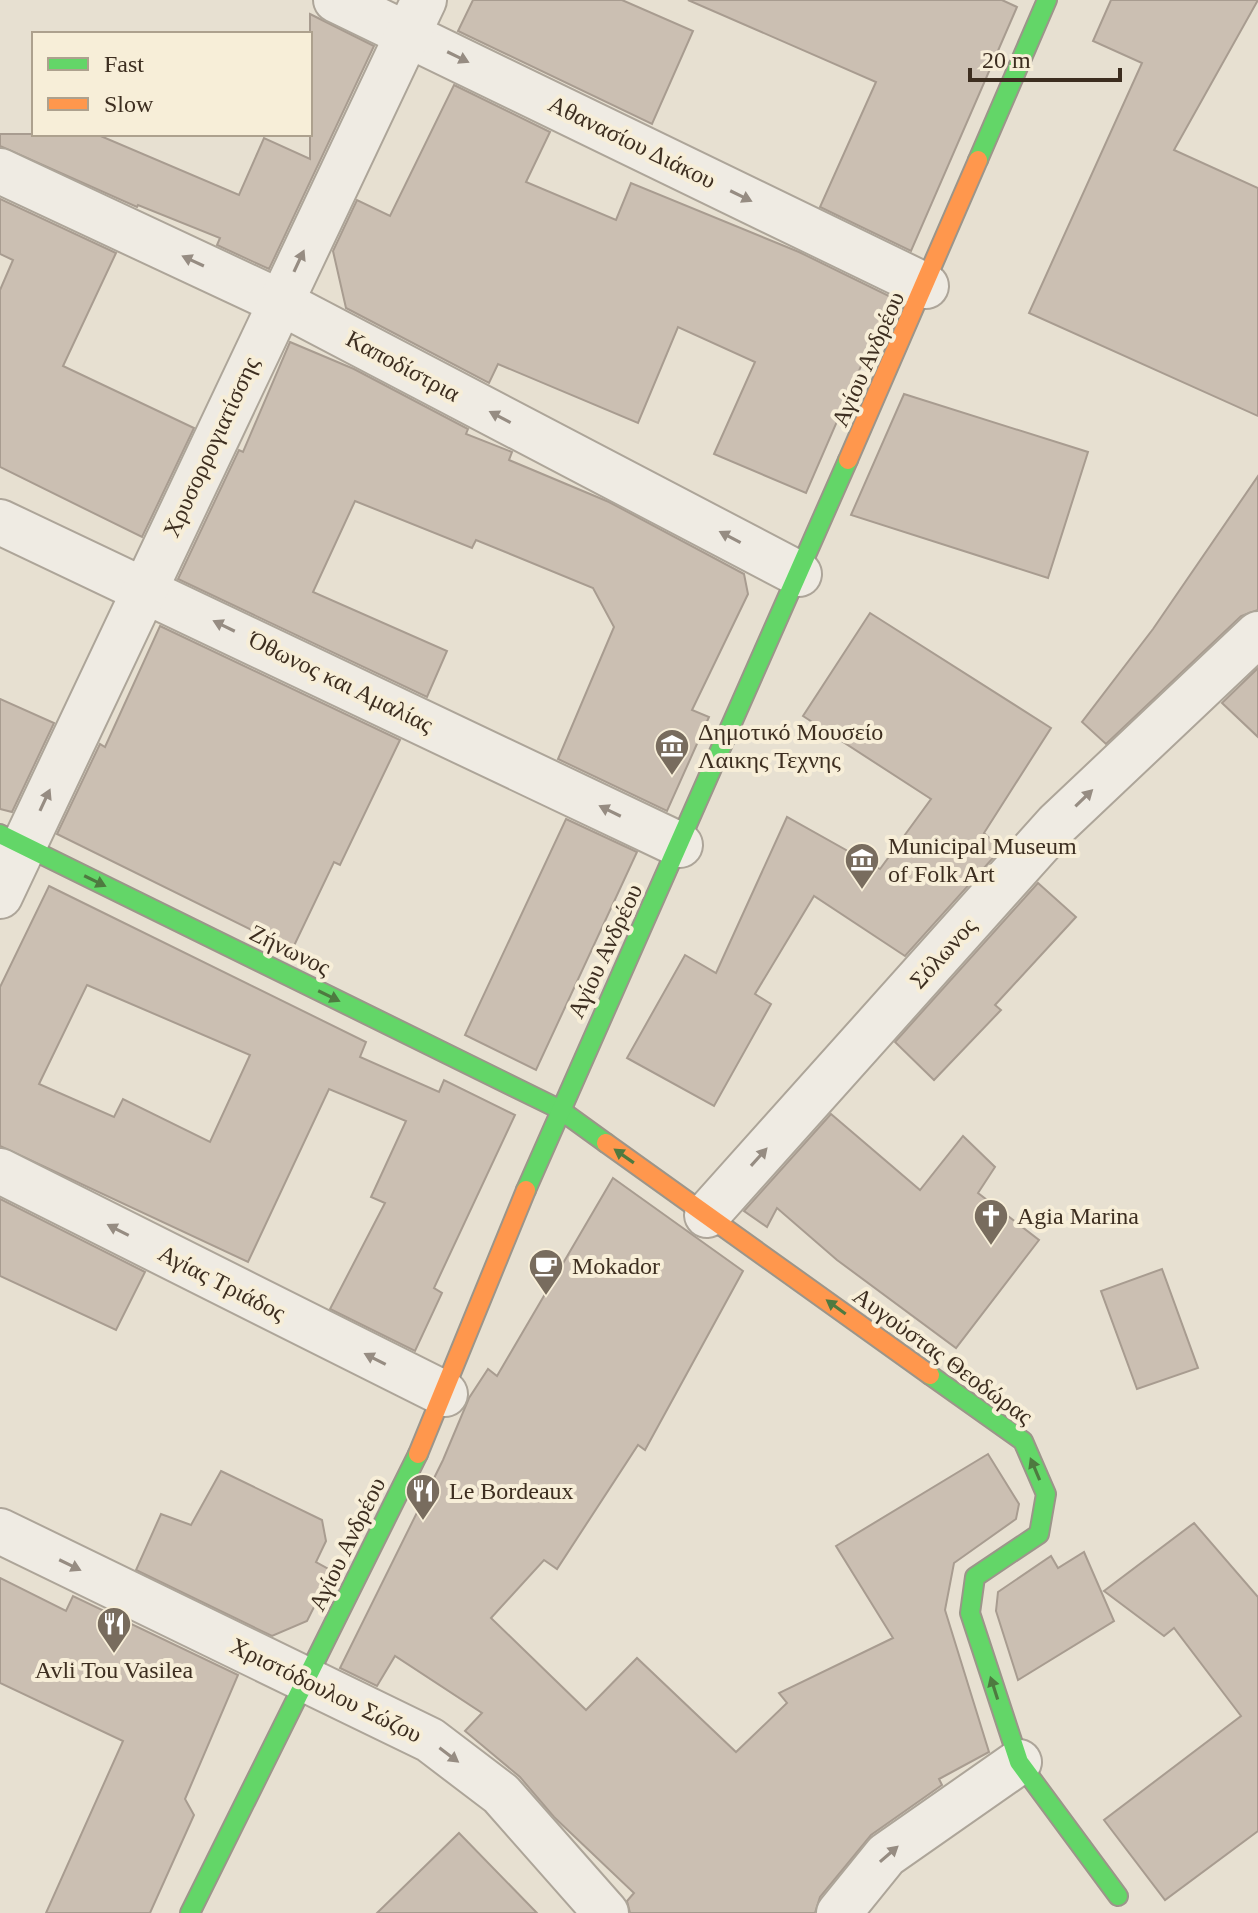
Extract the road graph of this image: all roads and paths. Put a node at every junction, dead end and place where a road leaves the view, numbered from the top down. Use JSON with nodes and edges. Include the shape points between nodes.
{"nodes":[{"id":1,"x":336,"y":0,"type":"edge"},
{"id":2,"x":1047,"y":0,"type":"edge"},
{"id":3,"x":415,"y":16,"type":"edge"},
{"id":4,"x":0,"y":171,"type":"edge"},
{"id":5,"x":926,"y":286,"type":"junction"},
{"id":6,"x":280,"y":302,"type":"junction"},
{"id":7,"x":0,"y":522,"type":"edge"},
{"id":8,"x":799,"y":574,"type":"junction"},
{"id":9,"x":145,"y":589,"type":"junction"},
{"id":10,"x":1258,"y":634,"type":"edge"},
{"id":11,"x":12,"y":840,"type":"edge"},
{"id":12,"x":680,"y":845,"type":"junction"},
{"id":13,"x":0,"y":896,"type":"edge"},
{"id":14,"x":559,"y":1109,"type":"junction"},
{"id":15,"x":0,"y":1171,"type":"edge"},
{"id":16,"x":707,"y":1215,"type":"junction"},
{"id":17,"x":445,"y":1394,"type":"junction"},
{"id":18,"x":0,"y":1531,"type":"edge"},
{"id":19,"x":306,"y":1681,"type":"junction"},
{"id":20,"x":1019,"y":1762,"type":"junction"},
{"id":21,"x":1118,"y":1896,"type":"dead end"},
{"id":22,"x":190,"y":1913,"type":"edge"},
{"id":23,"x":606,"y":1913,"type":"edge"},
{"id":24,"x":839,"y":1913,"type":"edge"}],
"edges":[{"from":1,"to":3,"type":"street","name":"Αθανασίου Διάκου"},
{"from":2,"to":5,"type":"street","name":"Αγίου Ανδρέου"},
{"from":3,"to":5,"type":"street","name":"Αθανασίου Διάκου","one_way":true},
{"from":6,"to":3,"type":"street","name":"Χρυσορρογιατίσσης","one_way":true},
{"from":6,"to":4,"type":"street","name":"Καποδίστρια","one_way":true},
{"from":5,"to":8,"type":"street","name":"Αγίου Ανδρέου"},
{"from":8,"to":6,"type":"street","name":"Καποδίστρια","one_way":true},
{"from":6,"to":9,"type":"street","name":"Χρυσορρογιατίσσης"},
{"from":7,"to":9,"type":"street","name":"Όθωνος και Αμαλίας"},
{"from":8,"to":12,"type":"street","name":"Αγίου Ανδρέου"},
{"from":11,"to":9,"type":"street","name":"Χρυσορρογιατίσσης","one_way":true},
{"from":12,"to":9,"type":"street","name":"Όθωνος και Αμαλίας","one_way":true},
{"from":16,"to":10,"type":"street","name":"Σόλωνος","one_way":true,"via":[[1057,824]]},
{"from":11,"to":13,"type":"street","name":"Χρυσορρογιατίσσης"},
{"from":11,"to":14,"type":"street","name":"Ζήνωνος","one_way":true},
{"from":12,"to":14,"type":"street","name":"Αγίου Ανδρέου"},
{"from":16,"to":14,"type":"street","name":"Αυγούστας Θεοδώρας","one_way":true},
{"from":14,"to":17,"type":"street","name":"Αγίου Ανδρέου"},
{"from":17,"to":15,"type":"street","name":"Αγίας Τριάδος","one_way":true},
{"from":20,"to":16,"type":"street","name":"Αυγούστας Θεοδώρας","one_way":true,"via":[[970,1613],[975,1577],[1039,1534],[1046,1494],[1023,1441]]},
{"from":17,"to":19,"type":"street","name":"Αγίου Ανδρέου"},
{"from":18,"to":19,"type":"street","name":"Χριστόδουλου Σώζου","one_way":true},
{"from":19,"to":22,"type":"street","name":"Αγίου Ανδρέου"},
{"from":19,"to":23,"type":"street","name":"Χριστόδουλου Σώζου","one_way":true,"via":[[430,1740],[501,1794]]},
{"from":20,"to":21,"type":"street","name":"Αυγούστας Θεοδώρας"},
{"from":24,"to":20,"type":"street","one_way":true,"via":[[886,1855]]}]}
